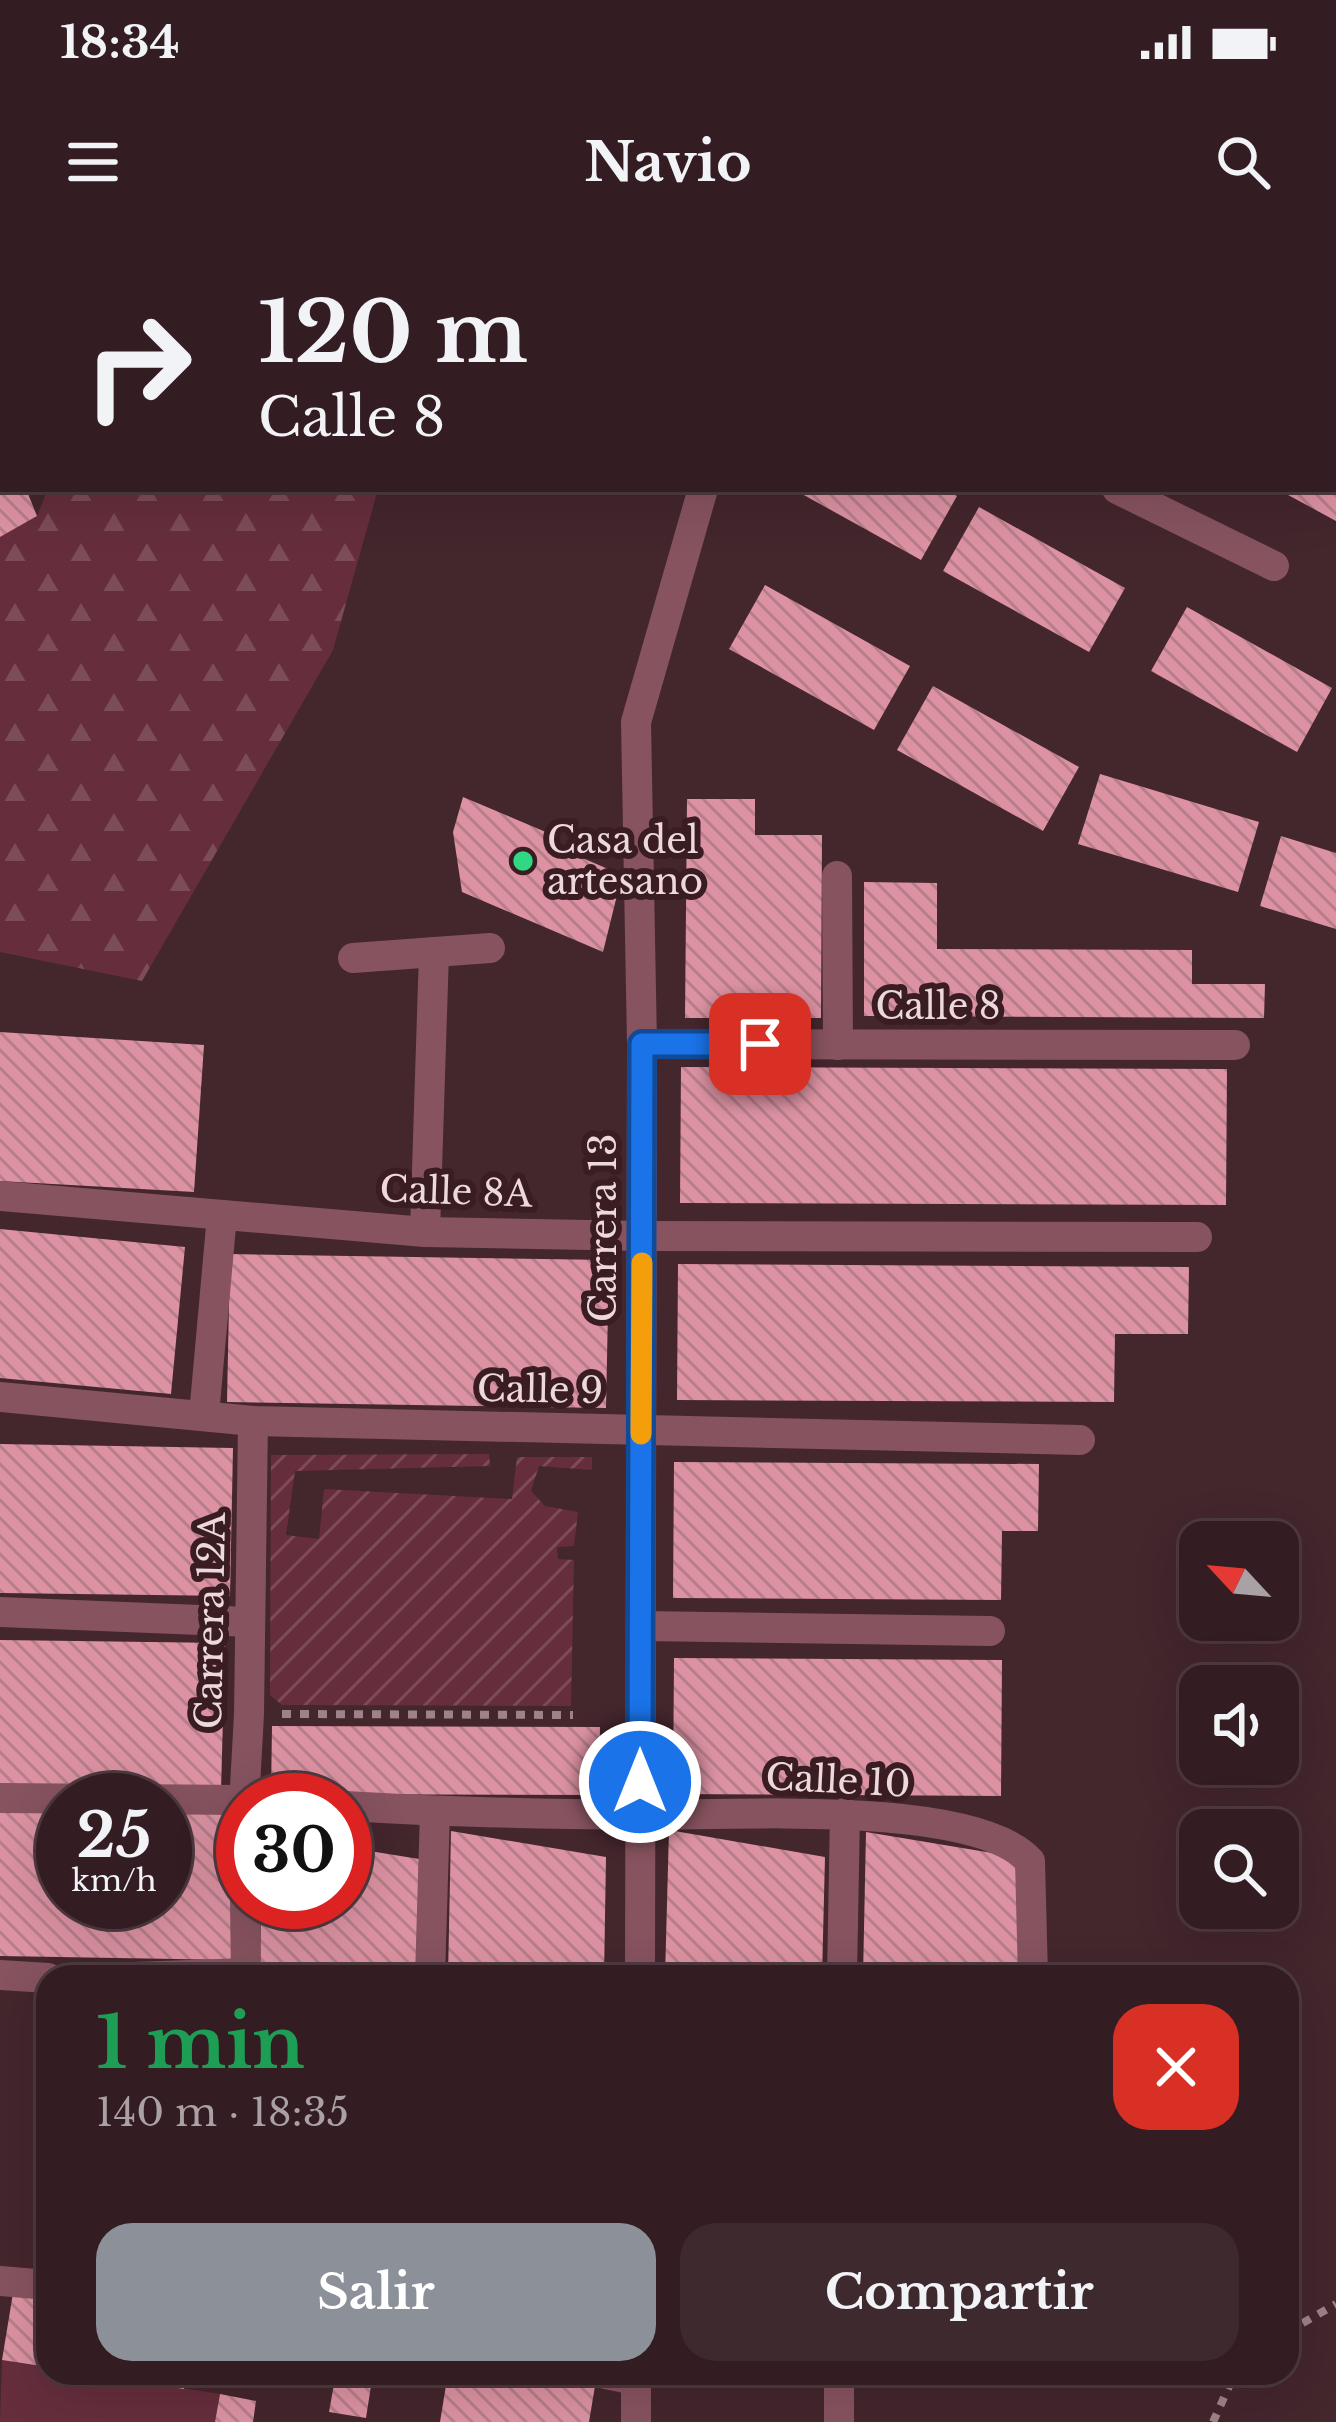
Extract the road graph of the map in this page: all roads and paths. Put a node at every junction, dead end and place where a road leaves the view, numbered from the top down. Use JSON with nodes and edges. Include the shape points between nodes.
{"nodes":[{"id":1,"x":702,"y":492,"type":"edge"},
{"id":2,"x":1123,"y":492,"type":"edge"},
{"id":3,"x":1274,"y":566,"type":"dead end"},
{"id":4,"x":837,"y":876,"type":"dead end"},
{"id":5,"x":490,"y":948,"type":"dead end"},
{"id":6,"x":434,"y":952,"type":"junction"},
{"id":7,"x":352,"y":958,"type":"dead end"},
{"id":8,"x":642,"y":1044,"type":"junction"},
{"id":9,"x":838,"y":1045,"type":"junction"},
{"id":10,"x":1234,"y":1045,"type":"dead end"},
{"id":11,"x":0,"y":1196,"type":"edge"},
{"id":12,"x":222,"y":1215,"type":"junction"},
{"id":13,"x":425,"y":1232,"type":"junction"},
{"id":14,"x":642,"y":1237,"type":"junction"},
{"id":15,"x":1197,"y":1237,"type":"dead end"},
{"id":16,"x":0,"y":1397,"type":"edge"},
{"id":17,"x":204,"y":1415,"type":"junction"},
{"id":18,"x":253,"y":1420,"type":"junction"},
{"id":19,"x":641,"y":1429,"type":"junction"},
{"id":20,"x":1080,"y":1440,"type":"dead end"},
{"id":21,"x":0,"y":1612,"type":"edge"},
{"id":22,"x":250,"y":1622,"type":"junction"},
{"id":23,"x":641,"y":1626,"type":"junction"},
{"id":24,"x":990,"y":1631,"type":"dead end"},
{"id":25,"x":282,"y":1714,"type":"dead end"},
{"id":26,"x":573,"y":1715,"type":"dead end"},
{"id":27,"x":245,"y":1773,"type":"edge"},
{"id":28,"x":0,"y":1798,"type":"edge"},
{"id":29,"x":216,"y":1800,"type":"edge"},
{"id":30,"x":372,"y":1808,"type":"edge"},
{"id":31,"x":435,"y":1811,"type":"junction"},
{"id":32,"x":844,"y":1813,"type":"junction"},
{"id":33,"x":640,"y":1815,"type":"junction"},
{"id":34,"x":245,"y":1929,"type":"edge"},
{"id":35,"x":246,"y":1965,"type":"edge"},
{"id":36,"x":430,"y":1965,"type":"edge"},
{"id":37,"x":640,"y":1965,"type":"edge"},
{"id":38,"x":842,"y":1965,"type":"edge"},
{"id":39,"x":1033,"y":1965,"type":"edge"},
{"id":40,"x":0,"y":1975,"type":"edge"},
{"id":41,"x":36,"y":1977,"type":"edge"},
{"id":42,"x":0,"y":2282,"type":"edge"},
{"id":43,"x":36,"y":2284,"type":"edge"},
{"id":44,"x":1336,"y":2304,"type":"edge"},
{"id":45,"x":1299,"y":2325,"type":"edge"},
{"id":46,"x":636,"y":2385,"type":"edge"},
{"id":47,"x":838,"y":2385,"type":"edge"},
{"id":48,"x":1230,"y":2385,"type":"edge"},
{"id":49,"x":636,"y":2422,"type":"edge"},
{"id":50,"x":839,"y":2422,"type":"edge"},
{"id":51,"x":1213,"y":2422,"type":"edge"}],
"edges":[{"from":1,"to":8,"type":"street","name":"Carrera 13","via":[[636,722]]},
{"from":2,"to":3,"type":"street"},
{"from":4,"to":9,"type":"street"},
{"from":5,"to":6,"type":"street"},
{"from":6,"to":7,"type":"street"},
{"from":6,"to":13,"type":"street"},
{"from":8,"to":9,"type":"street","name":"Calle 8"},
{"from":8,"to":14,"type":"street","name":"Carrera 13"},
{"from":9,"to":10,"type":"street","name":"Calle 8"},
{"from":11,"to":12,"type":"street","name":"Calle 8A"},
{"from":12,"to":13,"type":"street","name":"Calle 8A"},
{"from":12,"to":17,"type":"street"},
{"from":13,"to":14,"type":"street","name":"Calle 8A"},
{"from":14,"to":15,"type":"street","name":"Calle 8A"},
{"from":14,"to":19,"type":"street","name":"Carrera 13"},
{"from":16,"to":17,"type":"street","name":"Calle 9"},
{"from":17,"to":18,"type":"street","name":"Calle 9"},
{"from":18,"to":19,"type":"street","name":"Calle 9"},
{"from":18,"to":22,"type":"street","name":"Carrera 12A"},
{"from":19,"to":20,"type":"street","name":"Calle 9"},
{"from":19,"to":23,"type":"street","name":"Carrera 13"},
{"from":21,"to":22,"type":"street"},
{"from":22,"to":27,"type":"street","name":"Carrera 12A"},
{"from":23,"to":24,"type":"street"},
{"from":23,"to":33,"type":"street","name":"Carrera 13"},
{"from":25,"to":26,"type":"path"},
{"from":28,"to":29,"type":"street"},
{"from":30,"to":31,"type":"street","name":"Calle 10"},
{"from":31,"to":33,"type":"street","name":"Calle 10"},
{"from":31,"to":36,"type":"street"},
{"from":32,"to":33,"type":"street","name":"Calle 10"},
{"from":32,"to":38,"type":"street"},
{"from":32,"to":39,"type":"street","name":"Calle 10","via":[[961,1828],[1030,1861]]},
{"from":33,"to":37,"type":"street","name":"Carrera 13"},
{"from":34,"to":35,"type":"street"},
{"from":40,"to":41,"type":"street"},
{"from":42,"to":43,"type":"street"},
{"from":44,"to":45,"type":"path"},
{"from":46,"to":49,"type":"street"},
{"from":47,"to":50,"type":"street"},
{"from":48,"to":51,"type":"path"}]}
